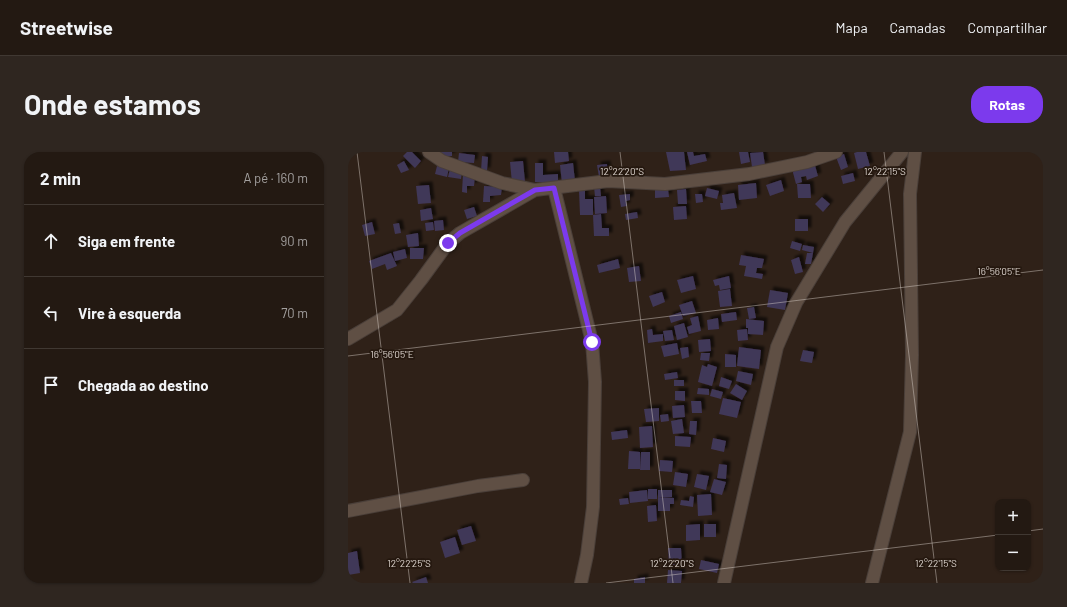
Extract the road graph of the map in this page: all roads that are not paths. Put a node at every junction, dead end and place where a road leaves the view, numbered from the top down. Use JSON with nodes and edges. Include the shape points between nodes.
{"nodes":[{"id":1,"x":429,"y":152,"type":"edge"},
{"id":2,"x":836,"y":152,"type":"edge"},
{"id":3,"x":902,"y":152,"type":"edge"},
{"id":4,"x":915,"y":152,"type":"edge"},
{"id":5,"x":554,"y":188,"type":"junction"},
{"id":6,"x":535,"y":190,"type":"junction"},
{"id":7,"x":348,"y":339,"type":"edge"},
{"id":8,"x":523,"y":480,"type":"dead end"},
{"id":9,"x":348,"y":511,"type":"edge"},
{"id":10,"x":581,"y":583,"type":"edge"},
{"id":11,"x":724,"y":583,"type":"edge"},
{"id":12,"x":872,"y":583,"type":"edge"}],
"edges":[{"from":1,"to":6,"type":"street","via":[[442,161],[502,183]]},
{"from":2,"to":5,"type":"street","via":[[807,162],[741,175],[665,184],[608,181]]},
{"from":3,"to":11,"type":"street","via":[[845,222],[796,303],[780,341]]},
{"from":4,"to":12,"type":"street","via":[[910,194],[910,432]]},
{"from":5,"to":6,"type":"street"},
{"from":5,"to":10,"type":"street","via":[[592,342],[595,382],[593,507]]},
{"from":6,"to":7,"type":"street","via":[[460,233],[448,243],[397,310]]},
{"from":8,"to":9,"type":"street"}]}
